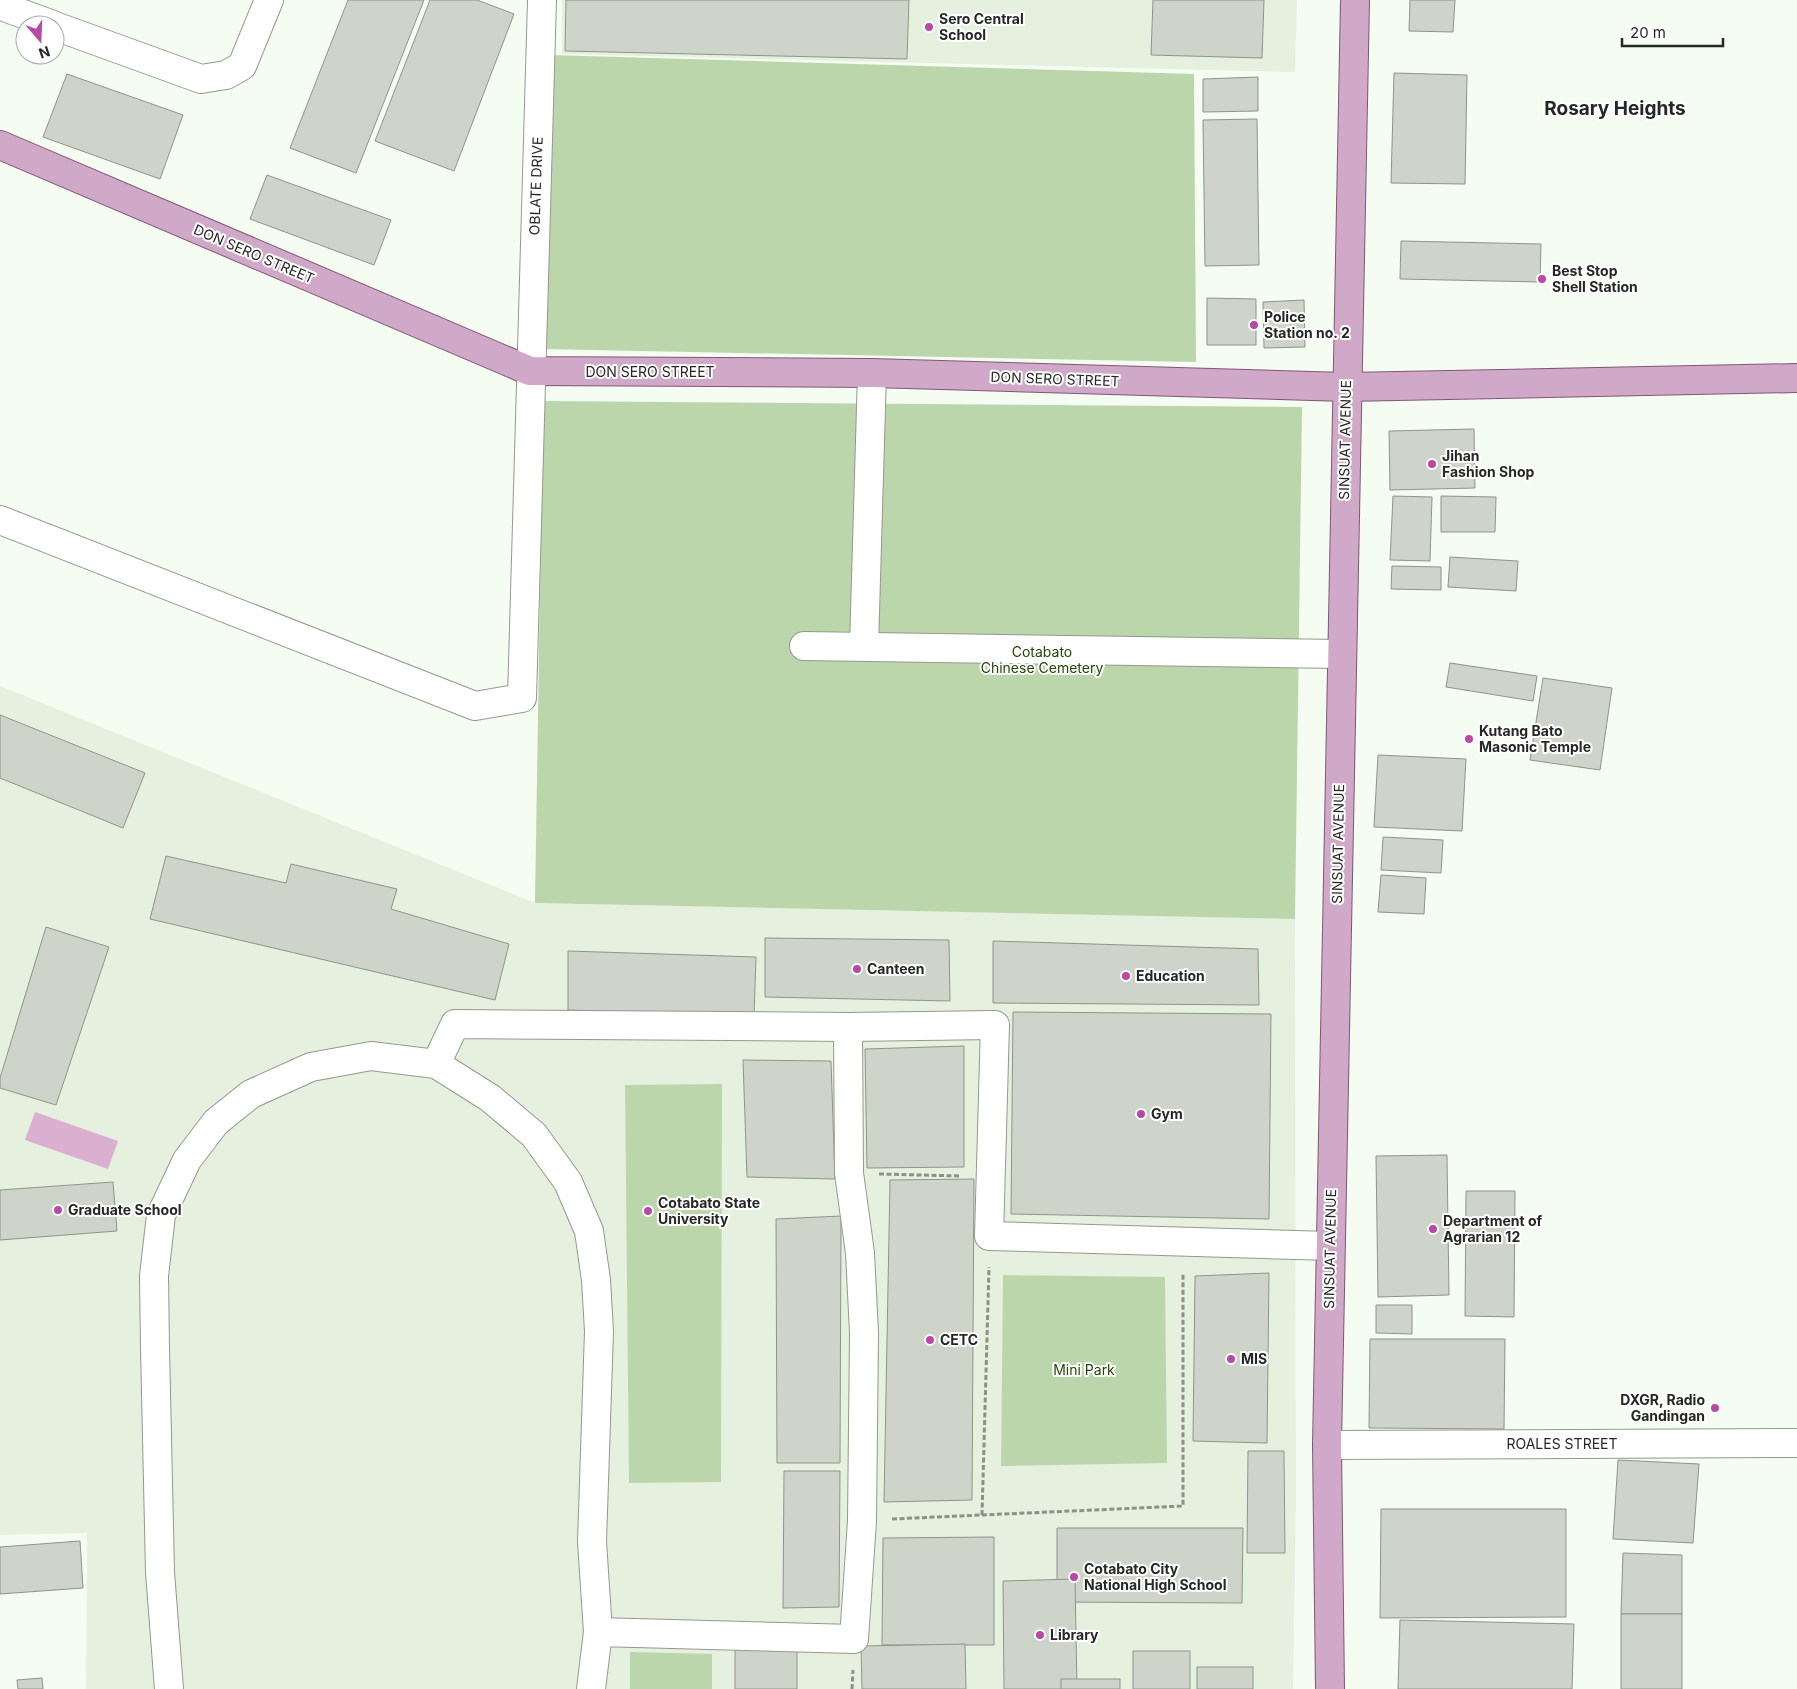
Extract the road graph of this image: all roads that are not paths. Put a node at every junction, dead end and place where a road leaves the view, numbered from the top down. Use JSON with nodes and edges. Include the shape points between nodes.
{"nodes":[{"id":1,"x":269,"y":0,"type":"edge"},
{"id":2,"x":542,"y":0,"type":"edge"},
{"id":3,"x":1355,"y":0,"type":"edge"},
{"id":4,"x":6,"y":10,"type":"edge"},
{"id":5,"x":22,"y":15,"type":"edge"},
{"id":6,"x":65,"y":29,"type":"edge"},
{"id":7,"x":0,"y":145,"type":"edge"},
{"id":8,"x":530,"y":371,"type":"junction"},
{"id":9,"x":872,"y":373,"type":"junction"},
{"id":10,"x":1797,"y":378,"type":"edge"},
{"id":11,"x":1346,"y":387,"type":"junction"},
{"id":12,"x":0,"y":520,"type":"edge"},
{"id":13,"x":804,"y":646,"type":"dead end"},
{"id":14,"x":864,"y":647,"type":"junction"},
{"id":15,"x":1341,"y":654,"type":"junction"},
{"id":16,"x":848,"y":1027,"type":"junction"},
{"id":17,"x":436,"y":1064,"type":"junction"},
{"id":18,"x":1330,"y":1246,"type":"junction"},
{"id":19,"x":1797,"y":1443,"type":"edge"},
{"id":20,"x":1327,"y":1445,"type":"junction"},
{"id":21,"x":598,"y":1632,"type":"junction"},
{"id":22,"x":169,"y":1689,"type":"edge"},
{"id":23,"x":591,"y":1689,"type":"edge"},
{"id":24,"x":1330,"y":1689,"type":"edge"}],
"edges":[{"from":1,"to":6,"type":"street","via":[[242,66],[226,75],[201,79]]},
{"from":2,"to":8,"type":"street","name":"OBLATE DRIVE"},
{"from":3,"to":11,"type":"main road","name":"SINSUAT AVENUE"},
{"from":4,"to":5,"type":"street"},
{"from":7,"to":8,"type":"main road","name":"DON SERO STREET"},
{"from":8,"to":9,"type":"main road","name":"DON SERO STREET"},
{"from":8,"to":12,"type":"street","name":"OBLATE DRIVE","via":[[522,698],[475,706]]},
{"from":9,"to":11,"type":"main road","name":"DON SERO STREET"},
{"from":9,"to":14,"type":"street"},
{"from":10,"to":11,"type":"main road","name":"DON SERO STREET"},
{"from":11,"to":15,"type":"main road","name":"SINSUAT AVENUE"},
{"from":13,"to":14,"type":"street"},
{"from":14,"to":15,"type":"street"},
{"from":15,"to":18,"type":"main road","name":"SINSUAT AVENUE"},
{"from":16,"to":17,"type":"street","via":[[455,1024]]},
{"from":16,"to":18,"type":"street","via":[[995,1025],[989,1236]]},
{"from":16,"to":21,"type":"street","via":[[849,1173],[860,1253],[864,1333],[862,1520],[854,1639]]},
{"from":17,"to":21,"type":"street","via":[[490,1098],[534,1135],[568,1182],[589,1231],[599,1331],[592,1542]]},
{"from":17,"to":22,"type":"street","via":[[371,1056],[311,1067],[251,1094],[216,1122],[187,1160],[162,1216],[154,1276],[155,1348],[160,1572]]},
{"from":18,"to":20,"type":"main road","name":"SINSUAT AVENUE"},
{"from":19,"to":20,"type":"street","name":"ROALES STREET"},
{"from":20,"to":24,"type":"main road","name":"SINSUAT AVENUE"},
{"from":21,"to":23,"type":"street"}]}
